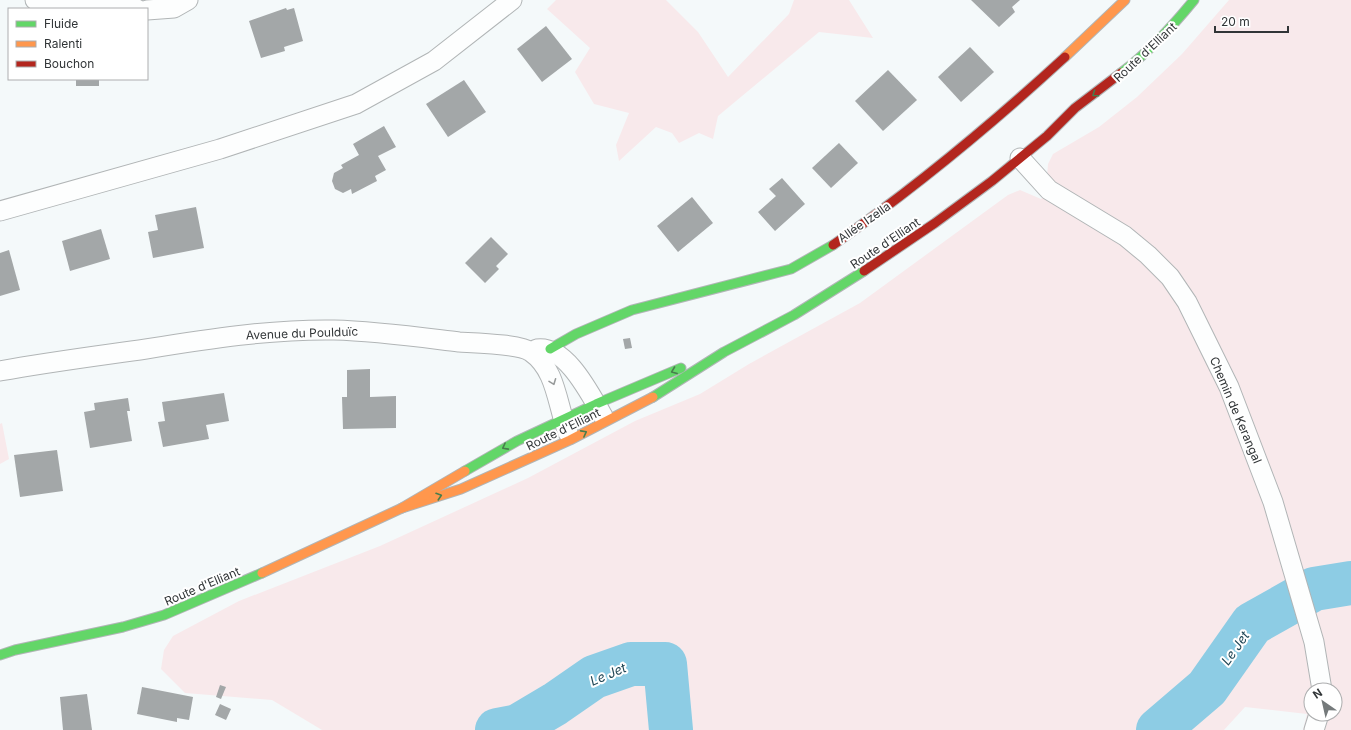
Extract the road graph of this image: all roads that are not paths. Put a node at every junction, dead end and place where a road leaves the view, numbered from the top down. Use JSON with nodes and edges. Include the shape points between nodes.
{"nodes":[{"id":1,"x":35,"y":0,"type":"edge"},
{"id":2,"x":188,"y":0,"type":"edge"},
{"id":3,"x":512,"y":0,"type":"edge"},
{"id":4,"x":1125,"y":0,"type":"edge"},
{"id":5,"x":1194,"y":0,"type":"edge"},
{"id":6,"x":126,"y":8,"type":"edge"},
{"id":7,"x":148,"y":10,"type":"edge"},
{"id":8,"x":1075,"y":123,"type":"dead end"},
{"id":9,"x":1047,"y":136,"type":"junction"},
{"id":10,"x":1020,"y":158,"type":"junction"},
{"id":11,"x":0,"y":211,"type":"edge"},
{"id":12,"x":550,"y":349,"type":"junction"},
{"id":13,"x":530,"y":351,"type":"junction"},
{"id":14,"x":724,"y":352,"type":"junction"},
{"id":15,"x":0,"y":371,"type":"edge"},
{"id":16,"x":596,"y":404,"type":"junction"},
{"id":17,"x":562,"y":419,"type":"junction"},
{"id":18,"x":606,"y":421,"type":"junction"},
{"id":19,"x":570,"y":440,"type":"junction"},
{"id":20,"x":402,"y":508,"type":"junction"},
{"id":21,"x":0,"y":655,"type":"edge"},
{"id":22,"x":1321,"y":682,"type":"edge"}],
"edges":[{"from":1,"to":6,"type":"street"},
{"from":2,"to":7,"type":"street","via":[[174,8]]},
{"from":3,"to":11,"type":"street","via":[[434,61],[356,104],[220,149]]},
{"from":4,"to":12,"type":"street","name":"Allée Izella","via":[[1022,97],[959,150],[899,197],[801,265],[780,274],[634,310],[577,332]]},
{"from":5,"to":9,"type":"street","name":"Route d'Elliant","one_way":true,"via":[[1172,27],[1138,60],[1075,108]]},
{"from":8,"to":9,"type":"street","name":"Route d'Elliant"},
{"from":9,"to":10,"type":"street","name":"Route d'Elliant"},
{"from":10,"to":14,"type":"street","name":"Route d'Elliant","via":[[963,203],[844,285]]},
{"from":10,"to":22,"type":"street","name":"Chemin de Kerangal","via":[[1048,190],[1125,236],[1148,255],[1170,277],[1182,296],[1229,387],[1273,502],[1314,642]]},
{"from":12,"to":13,"type":"street","name":"Allée Izella"},
{"from":12,"to":16,"type":"street","via":[[568,362]]},
{"from":13,"to":15,"type":"street","name":"Avenue du Poulduïc","via":[[506,346],[375,332],[333,330],[200,340]]},
{"from":13,"to":17,"type":"street","one_way":true,"via":[[543,364],[554,384]]},
{"from":14,"to":16,"type":"street","name":"Route d'Elliant","one_way":true},
{"from":14,"to":18,"type":"street","name":"Route d'Elliant","via":[[653,397]]},
{"from":16,"to":17,"type":"street","name":"Route d'Elliant"},
{"from":16,"to":18,"type":"street"},
{"from":17,"to":19,"type":"street"},
{"from":17,"to":20,"type":"street","name":"Route d'Elliant","one_way":true,"via":[[488,456]]},
{"from":19,"to":18,"type":"street","name":"Route d'Elliant","one_way":true},
{"from":20,"to":19,"type":"street","name":"Route d'Elliant","one_way":true,"via":[[461,489]]},
{"from":20,"to":21,"type":"street","name":"Route d'Elliant","via":[[247,580],[164,615]]}]}
